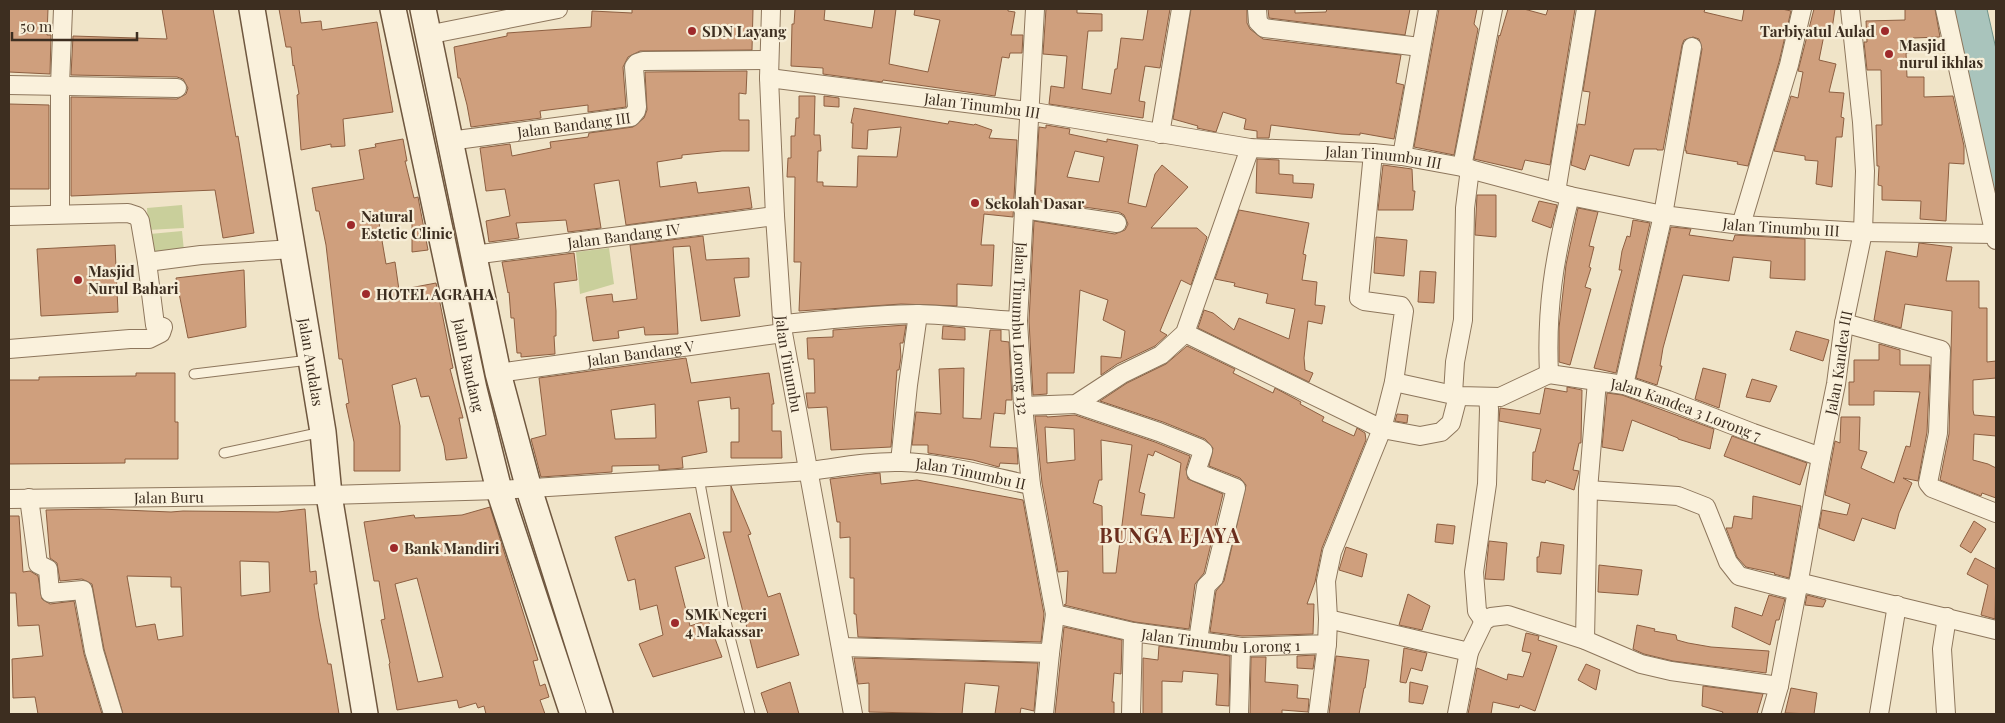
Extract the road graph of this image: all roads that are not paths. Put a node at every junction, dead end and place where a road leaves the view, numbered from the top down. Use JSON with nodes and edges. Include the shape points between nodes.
{"nodes":[{"id":1,"x":63,"y":9,"type":"edge"},
{"id":2,"x":252,"y":9,"type":"edge"},
{"id":3,"x":392,"y":9,"type":"edge"},
{"id":4,"x":422,"y":9,"type":"edge"},
{"id":5,"x":558,"y":9,"type":"edge"},
{"id":6,"x":771,"y":9,"type":"edge"},
{"id":7,"x":1035,"y":9,"type":"edge"},
{"id":8,"x":1181,"y":9,"type":"edge"},
{"id":9,"x":1257,"y":9,"type":"edge"},
{"id":10,"x":1428,"y":9,"type":"edge"},
{"id":11,"x":1493,"y":9,"type":"edge"},
{"id":12,"x":1586,"y":9,"type":"edge"},
{"id":13,"x":1802,"y":9,"type":"edge"},
{"id":14,"x":1850,"y":9,"type":"edge"},
{"id":15,"x":1945,"y":9,"type":"edge"},
{"id":16,"x":427,"y":35,"type":"junction"},
{"id":17,"x":1420,"y":47,"type":"junction"},
{"id":18,"x":1692,"y":47,"type":"dead end"},
{"id":19,"x":769,"y":60,"type":"junction"},
{"id":20,"x":770,"y":78,"type":"junction"},
{"id":21,"x":9,"y":85,"type":"edge"},
{"id":22,"x":60,"y":85,"type":"junction"},
{"id":23,"x":177,"y":88,"type":"dead end"},
{"id":24,"x":1028,"y":111,"type":"junction"},
{"id":25,"x":1160,"y":134,"type":"junction"},
{"id":26,"x":449,"y":142,"type":"junction"},
{"id":27,"x":1250,"y":148,"type":"junction"},
{"id":28,"x":1373,"y":153,"type":"junction"},
{"id":29,"x":1402,"y":156,"type":"junction"},
{"id":30,"x":1466,"y":168,"type":"junction"},
{"id":31,"x":1563,"y":194,"type":"junction"},
{"id":32,"x":1023,"y":209,"type":"junction"},
{"id":33,"x":60,"y":214,"type":"junction"},
{"id":34,"x":1663,"y":215,"type":"junction"},
{"id":35,"x":9,"y":216,"type":"edge"},
{"id":36,"x":775,"y":216,"type":"junction"},
{"id":37,"x":1117,"y":222,"type":"dead end"},
{"id":38,"x":1741,"y":225,"type":"junction"},
{"id":39,"x":1863,"y":232,"type":"junction"},
{"id":40,"x":1996,"y":237,"type":"edge"},
{"id":41,"x":293,"y":249,"type":"junction"},
{"id":42,"x":473,"y":256,"type":"junction"},
{"id":43,"x":147,"y":262,"type":"junction"},
{"id":44,"x":918,"y":314,"type":"junction"},
{"id":45,"x":1018,"y":321,"type":"junction"},
{"id":46,"x":1844,"y":323,"type":"junction"},
{"id":47,"x":783,"y":329,"type":"junction"},
{"id":48,"x":1185,"y":333,"type":"junction"},
{"id":49,"x":9,"y":349,"type":"edge"},
{"id":50,"x":311,"y":359,"type":"junction"},
{"id":51,"x":498,"y":373,"type":"junction"},
{"id":52,"x":194,"y":374,"type":"dead end"},
{"id":53,"x":1549,"y":374,"type":"junction"},
{"id":54,"x":1597,"y":381,"type":"junction"},
{"id":55,"x":1394,"y":382,"type":"junction"},
{"id":56,"x":1624,"y":385,"type":"junction"},
{"id":57,"x":1456,"y":395,"type":"junction"},
{"id":58,"x":1488,"y":397,"type":"junction"},
{"id":59,"x":1076,"y":404,"type":"junction"},
{"id":60,"x":1023,"y":406,"type":"junction"},
{"id":61,"x":1382,"y":429,"type":"junction"},
{"id":62,"x":323,"y":432,"type":"junction"},
{"id":63,"x":224,"y":453,"type":"dead end"},
{"id":64,"x":1820,"y":457,"type":"junction"},
{"id":65,"x":900,"y":462,"type":"junction"},
{"id":66,"x":810,"y":471,"type":"junction"},
{"id":67,"x":699,"y":478,"type":"junction"},
{"id":68,"x":1031,"y":485,"type":"junction"},
{"id":69,"x":530,"y":489,"type":"junction"},
{"id":70,"x":500,"y":490,"type":"junction"},
{"id":71,"x":1588,"y":490,"type":"junction"},
{"id":72,"x":329,"y":495,"type":"junction"},
{"id":73,"x":30,"y":498,"type":"junction"},
{"id":74,"x":9,"y":499,"type":"edge"},
{"id":75,"x":1996,"y":514,"type":"edge"},
{"id":76,"x":1798,"y":586,"type":"junction"},
{"id":77,"x":1897,"y":605,"type":"junction"},
{"id":78,"x":1055,"y":614,"type":"junction"},
{"id":79,"x":1947,"y":617,"type":"junction"},
{"id":80,"x":1328,"y":619,"type":"junction"},
{"id":81,"x":1484,"y":621,"type":"junction"},
{"id":82,"x":1996,"y":630,"type":"edge"},
{"id":83,"x":1133,"y":632,"type":"junction"},
{"id":84,"x":1585,"y":640,"type":"junction"},
{"id":85,"x":1198,"y":641,"type":"junction"},
{"id":86,"x":1327,"y":644,"type":"junction"},
{"id":87,"x":842,"y":647,"type":"junction"},
{"id":88,"x":1241,"y":647,"type":"junction"},
{"id":89,"x":1469,"y":652,"type":"junction"},
{"id":90,"x":1050,"y":653,"type":"junction"},
{"id":91,"x":1779,"y":686,"type":"junction"},
{"id":92,"x":113,"y":714,"type":"edge"},
{"id":93,"x":365,"y":714,"type":"edge"},
{"id":94,"x":573,"y":714,"type":"edge"},
{"id":95,"x":600,"y":714,"type":"edge"},
{"id":96,"x":750,"y":714,"type":"edge"},
{"id":97,"x":853,"y":714,"type":"edge"},
{"id":98,"x":1044,"y":714,"type":"edge"},
{"id":99,"x":1132,"y":714,"type":"edge"},
{"id":100,"x":1239,"y":714,"type":"edge"},
{"id":101,"x":1318,"y":714,"type":"edge"},
{"id":102,"x":1457,"y":714,"type":"edge"},
{"id":103,"x":1771,"y":714,"type":"edge"},
{"id":104,"x":1879,"y":714,"type":"edge"},
{"id":105,"x":1946,"y":714,"type":"edge"}],
"edges":[{"from":1,"to":22,"type":"street"},
{"from":2,"to":41,"type":"main road","name":"Jalan Andalas"},
{"from":3,"to":70,"type":"main road","name":"Jalan Bandang","via":[[474,389]]},
{"from":4,"to":16,"type":"main road","name":"Jalan Bandang"},
{"from":5,"to":16,"type":"street"},
{"from":6,"to":19,"type":"street","name":"Jalan Tinumbu"},
{"from":7,"to":24,"type":"street","name":"Jalan Tinumbu Lorong 132"},
{"from":8,"to":25,"type":"street"},
{"from":9,"to":17,"type":"street","via":[[1258,22],[1264,28]]},
{"from":10,"to":17,"type":"street"},
{"from":11,"to":30,"type":"street"},
{"from":12,"to":31,"type":"street"},
{"from":13,"to":38,"type":"street"},
{"from":14,"to":39,"type":"street","name":"Jalan Kandea III","via":[[1866,171]]},
{"from":15,"to":40,"type":"street","name":"Jalan Tinumbu III"},
{"from":16,"to":26,"type":"main road","name":"Jalan Bandang"},
{"from":17,"to":29,"type":"street"},
{"from":18,"to":34,"type":"street"},
{"from":19,"to":20,"type":"street","name":"Jalan Tinumbu"},
{"from":19,"to":26,"type":"street","name":"Jalan Bandang III","via":[[643,61],[634,67],[637,107],[631,116]]},
{"from":20,"to":24,"type":"street","name":"Jalan Tinumbu III"},
{"from":20,"to":36,"type":"street","name":"Jalan Tinumbu"},
{"from":21,"to":22,"type":"street"},
{"from":22,"to":23,"type":"street"},
{"from":22,"to":33,"type":"street"},
{"from":24,"to":25,"type":"street","name":"Jalan Tinumbu III"},
{"from":24,"to":32,"type":"street","name":"Jalan Tinumbu Lorong 132"},
{"from":25,"to":27,"type":"street","name":"Jalan Tinumbu III"},
{"from":26,"to":42,"type":"main road","name":"Jalan Bandang"},
{"from":27,"to":28,"type":"street","name":"Jalan Tinumbu III"},
{"from":27,"to":48,"type":"street"},
{"from":28,"to":29,"type":"street","name":"Jalan Tinumbu III"},
{"from":28,"to":55,"type":"street","via":[[1359,298],[1403,307]]},
{"from":29,"to":30,"type":"street","name":"Jalan Tinumbu III"},
{"from":30,"to":31,"type":"street","name":"Jalan Tinumbu III"},
{"from":30,"to":57,"type":"street","via":[[1463,320],[1455,362]]},
{"from":31,"to":34,"type":"street","name":"Jalan Tinumbu III"},
{"from":31,"to":53,"type":"street","via":[[1550,295]]},
{"from":32,"to":37,"type":"street"},
{"from":32,"to":45,"type":"street","name":"Jalan Tinumbu Lorong 132"},
{"from":33,"to":35,"type":"street"},
{"from":33,"to":43,"type":"street","via":[[135,214],[140,221]]},
{"from":34,"to":38,"type":"street","name":"Jalan Tinumbu III"},
{"from":34,"to":56,"type":"street"},
{"from":36,"to":42,"type":"street","name":"Jalan Bandang IV"},
{"from":36,"to":47,"type":"street","name":"Jalan Tinumbu"},
{"from":38,"to":39,"type":"street","name":"Jalan Tinumbu III"},
{"from":39,"to":40,"type":"street","name":"Jalan Tinumbu III"},
{"from":39,"to":46,"type":"street","name":"Jalan Kandea III"},
{"from":41,"to":43,"type":"street"},
{"from":41,"to":50,"type":"main road","name":"Jalan Andalas"},
{"from":42,"to":51,"type":"main road","name":"Jalan Bandang"},
{"from":43,"to":49,"type":"street","via":[[155,325],[163,327],[159,334],[149,339]]},
{"from":44,"to":45,"type":"street","name":"Jalan Bandang V"},
{"from":44,"to":47,"type":"street","name":"Jalan Bandang V","via":[[844,317]]},
{"from":44,"to":65,"type":"street"},
{"from":45,"to":60,"type":"street","name":"Jalan Tinumbu Lorong 132"},
{"from":46,"to":64,"type":"street","name":"Jalan Kandea III","via":[[1836,384]]},
{"from":46,"to":75,"type":"street","via":[[1941,350],[1938,433],[1928,484]]},
{"from":47,"to":51,"type":"street","name":"Jalan Bandang V"},
{"from":47,"to":66,"type":"street","name":"Jalan Tinumbu"},
{"from":48,"to":59,"type":"street","via":[[1161,355],[1107,383]]},
{"from":48,"to":61,"type":"street"},
{"from":50,"to":52,"type":"lane"},
{"from":50,"to":62,"type":"main road","name":"Jalan Andalas"},
{"from":51,"to":69,"type":"main road","name":"Jalan Bandang"},
{"from":53,"to":54,"type":"street","name":"Jalan Kandea 3 Lorong 7"},
{"from":53,"to":58,"type":"street","via":[[1500,397]]},
{"from":54,"to":56,"type":"street","name":"Jalan Kandea 3 Lorong 7"},
{"from":54,"to":71,"type":"street"},
{"from":55,"to":57,"type":"street"},
{"from":55,"to":61,"type":"street"},
{"from":56,"to":64,"type":"street","name":"Jalan Kandea 3 Lorong 7"},
{"from":57,"to":58,"type":"street"},
{"from":57,"to":61,"type":"street","via":[[1452,423],[1441,432],[1420,436]]},
{"from":58,"to":81,"type":"street","via":[[1487,484],[1474,572],[1477,611]]},
{"from":59,"to":60,"type":"street"},
{"from":59,"to":85,"type":"street","via":[[1199,448],[1203,451],[1196,472],[1236,488],[1214,578],[1206,586]]},
{"from":60,"to":68,"type":"street","name":"Jalan Tinumbu Lorong 132"},
{"from":61,"to":80,"type":"street","via":[[1332,552],[1326,586]]},
{"from":62,"to":63,"type":"lane"},
{"from":62,"to":72,"type":"main road","name":"Jalan Andalas"},
{"from":64,"to":76,"type":"street","name":"Jalan Kandea III"},
{"from":65,"to":66,"type":"street","name":"Jalan Tinumbu II"},
{"from":65,"to":68,"type":"street","name":"Jalan Tinumbu II"},
{"from":66,"to":67,"type":"street","name":"Jalan Tinumbu II"},
{"from":66,"to":87,"type":"street","name":"Jalan Tinumbu"},
{"from":67,"to":69,"type":"street","name":"Jalan Tinumbu II"},
{"from":67,"to":96,"type":"lane","via":[[726,622]]},
{"from":68,"to":78,"type":"street","name":"Jalan Tinumbu II"},
{"from":69,"to":70,"type":"street","name":"Jalan Buru"},
{"from":69,"to":95,"type":"main road","name":"Jalan Bandang"},
{"from":70,"to":72,"type":"street","name":"Jalan Buru"},
{"from":70,"to":94,"type":"main road","name":"Jalan Bandang"},
{"from":71,"to":76,"type":"street","via":[[1678,496],[1706,507],[1728,562],[1739,576]]},
{"from":71,"to":84,"type":"street"},
{"from":72,"to":73,"type":"street","name":"Jalan Buru"},
{"from":72,"to":93,"type":"main road","name":"Jalan Andalas"},
{"from":73,"to":74,"type":"street","name":"Jalan Buru"},
{"from":73,"to":92,"type":"street","via":[[38,564],[48,569],[50,592],[83,590],[94,651]]},
{"from":76,"to":77,"type":"street"},
{"from":76,"to":91,"type":"street","name":"Jalan Kandea III"},
{"from":77,"to":79,"type":"street"},
{"from":77,"to":104,"type":"street"},
{"from":78,"to":83,"type":"street","name":"Jalan Tinumbu Lorong 1"},
{"from":78,"to":90,"type":"street"},
{"from":79,"to":82,"type":"street"},
{"from":79,"to":105,"type":"street","via":[[1942,649]]},
{"from":80,"to":86,"type":"street"},
{"from":80,"to":89,"type":"street"},
{"from":81,"to":84,"type":"street","via":[[1508,615]]},
{"from":81,"to":89,"type":"street"},
{"from":83,"to":85,"type":"street","name":"Jalan Tinumbu Lorong 1"},
{"from":83,"to":99,"type":"street"},
{"from":84,"to":91,"type":"street","via":[[1641,664]]},
{"from":85,"to":88,"type":"street","name":"Jalan Tinumbu Lorong 1"},
{"from":86,"to":88,"type":"street","name":"Jalan Tinumbu Lorong 1"},
{"from":86,"to":101,"type":"street"},
{"from":87,"to":90,"type":"street"},
{"from":87,"to":97,"type":"street","name":"Jalan Tinumbu"},
{"from":88,"to":100,"type":"street"},
{"from":89,"to":102,"type":"street"},
{"from":90,"to":98,"type":"street"},
{"from":91,"to":103,"type":"street","name":"Jalan Kandea III"}]}
